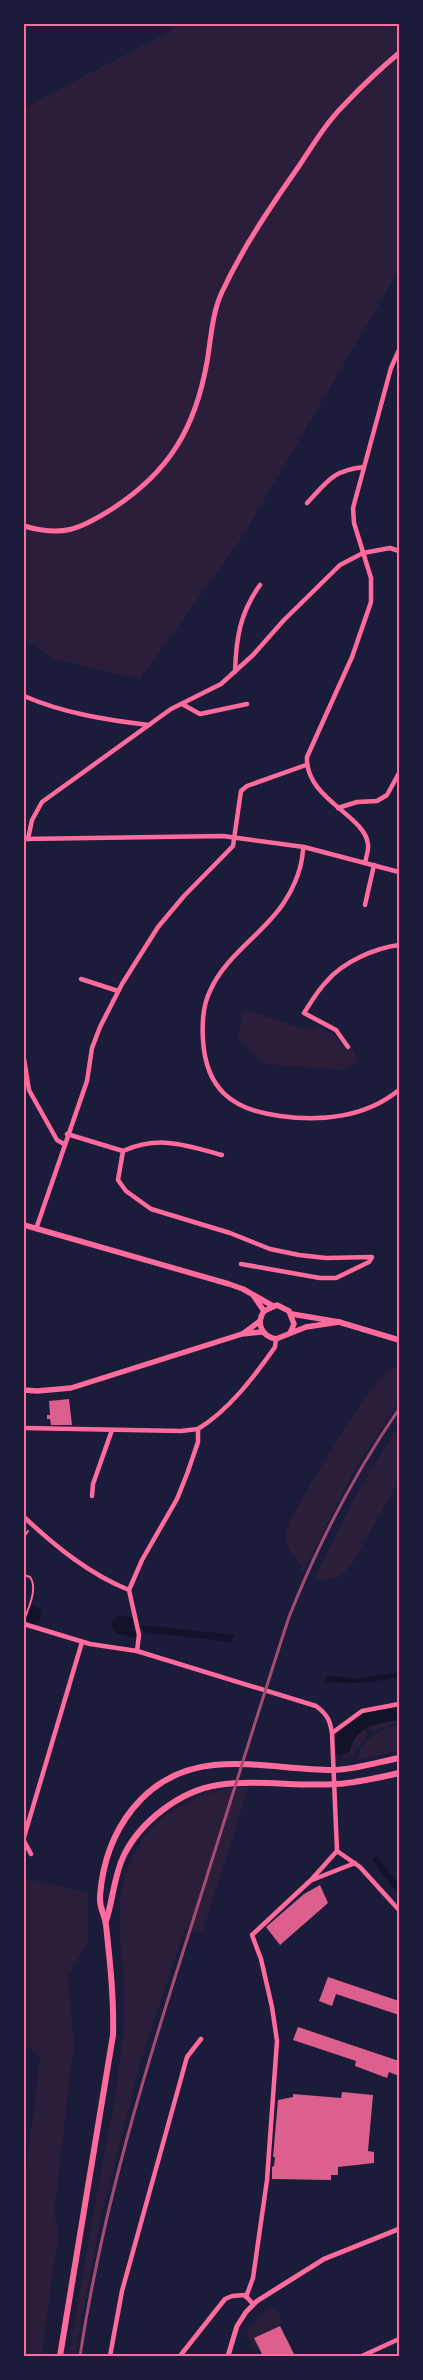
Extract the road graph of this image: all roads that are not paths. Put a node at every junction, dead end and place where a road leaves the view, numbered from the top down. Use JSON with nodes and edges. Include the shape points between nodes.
{"nodes":[{"id":1,"x":399,"y":53,"type":"edge"},
{"id":2,"x":399,"y":350,"type":"edge"},
{"id":3,"x":364,"y":467,"type":"junction"},
{"id":4,"x":307,"y":503,"type":"dead end"},
{"id":5,"x":24,"y":526,"type":"edge"},
{"id":6,"x":399,"y":551,"type":"edge"},
{"id":7,"x":363,"y":553,"type":"junction"},
{"id":8,"x":260,"y":585,"type":"dead end"},
{"id":9,"x":234,"y":672,"type":"junction"},
{"id":10,"x":24,"y":696,"type":"edge"},
{"id":11,"x":182,"y":704,"type":"junction"},
{"id":12,"x":247,"y":704,"type":"dead end"},
{"id":13,"x":150,"y":725,"type":"junction"},
{"id":14,"x":306,"y":765,"type":"junction"},
{"id":15,"x":399,"y":773,"type":"edge"},
{"id":16,"x":338,"y":808,"type":"junction"},
{"id":17,"x":236,"y":837,"type":"junction"},
{"id":18,"x":26,"y":839,"type":"edge"},
{"id":19,"x":304,"y":847,"type":"junction"},
{"id":20,"x":365,"y":863,"type":"junction"},
{"id":21,"x":374,"y":866,"type":"junction"},
{"id":22,"x":399,"y":872,"type":"edge"},
{"id":23,"x":365,"y":906,"type":"dead end"},
{"id":24,"x":399,"y":945,"type":"edge"},
{"id":25,"x":81,"y":979,"type":"dead end"},
{"id":26,"x":118,"y":992,"type":"junction"},
{"id":27,"x":348,"y":1047,"type":"dead end"},
{"id":28,"x":24,"y":1060,"type":"edge"},
{"id":29,"x":399,"y":1090,"type":"edge"},
{"id":30,"x":67,"y":1134,"type":"junction"},
{"id":31,"x":64,"y":1144,"type":"junction"},
{"id":32,"x":123,"y":1151,"type":"junction"},
{"id":33,"x":222,"y":1155,"type":"dead end"},
{"id":34,"x":24,"y":1225,"type":"edge"},
{"id":35,"x":36,"y":1229,"type":"junction"},
{"id":36,"x":241,"y":1264,"type":"dead end"},
{"id":37,"x":252,"y":1293,"type":"junction"},
{"id":38,"x":273,"y":1306,"type":"junction"},
{"id":39,"x":264,"y":1311,"type":"junction"},
{"id":40,"x":292,"y":1314,"type":"junction"},
{"id":41,"x":260,"y":1321,"type":"junction"},
{"id":42,"x":339,"y":1322,"type":"junction"},
{"id":43,"x":262,"y":1332,"type":"junction"},
{"id":44,"x":290,"y":1333,"type":"junction"},
{"id":45,"x":242,"y":1334,"type":"junction"},
{"id":46,"x":276,"y":1339,"type":"junction"},
{"id":47,"x":399,"y":1340,"type":"edge"},
{"id":48,"x":24,"y":1390,"type":"edge"},
{"id":49,"x":24,"y":1428,"type":"edge"},
{"id":50,"x":198,"y":1429,"type":"junction"},
{"id":51,"x":112,"y":1430,"type":"junction"},
{"id":52,"x":92,"y":1496,"type":"dead end"},
{"id":53,"x":24,"y":1517,"type":"edge"},
{"id":54,"x":129,"y":1590,"type":"junction"},
{"id":55,"x":25,"y":1624,"type":"edge"},
{"id":56,"x":82,"y":1642,"type":"junction"},
{"id":57,"x":137,"y":1651,"type":"junction"},
{"id":58,"x":399,"y":1704,"type":"edge"},
{"id":59,"x":332,"y":1732,"type":"junction"},
{"id":60,"x":399,"y":1758,"type":"edge"},
{"id":61,"x":334,"y":1770,"type":"junction"},
{"id":62,"x":399,"y":1773,"type":"edge"},
{"id":63,"x":335,"y":1784,"type":"junction"},
{"id":64,"x":24,"y":1837,"type":"edge"},
{"id":65,"x":24,"y":1841,"type":"edge"},
{"id":66,"x":337,"y":1851,"type":"junction"},
{"id":67,"x":31,"y":1854,"type":"dead end"},
{"id":68,"x":355,"y":1863,"type":"junction"},
{"id":69,"x":311,"y":1880,"type":"junction"},
{"id":70,"x":399,"y":1910,"type":"edge"},
{"id":71,"x":106,"y":1921,"type":"junction"},
{"id":72,"x":201,"y":2039,"type":"dead end"},
{"id":73,"x":399,"y":2229,"type":"edge"},
{"id":74,"x":246,"y":2296,"type":"junction"},
{"id":75,"x":253,"y":2304,"type":"junction"},
{"id":76,"x":399,"y":2338,"type":"edge"},
{"id":77,"x":60,"y":2356,"type":"edge"},
{"id":78,"x":110,"y":2356,"type":"edge"},
{"id":79,"x":180,"y":2356,"type":"edge"},
{"id":80,"x":228,"y":2356,"type":"edge"},
{"id":81,"x":362,"y":2356,"type":"edge"}],
"edges":[{"from":1,"to":5,"type":"street","via":[[329,122],[263,218],[221,293],[206,367],[191,417],[160,472],[96,520],[71,531],[52,532]]},
{"from":2,"to":3,"type":"street","via":[[391,368]]},
{"from":3,"to":4,"type":"street","via":[[345,469]]},
{"from":3,"to":7,"type":"street","via":[[353,508]]},
{"from":6,"to":7,"type":"street","via":[[390,548]]},
{"from":7,"to":9,"type":"street","via":[[350,558],[329,575]]},
{"from":7,"to":14,"type":"street","via":[[370,578],[371,602],[352,657],[306,757]]},
{"from":8,"to":9,"type":"street","via":[[244,612],[235,643]]},
{"from":9,"to":11,"type":"street","via":[[221,684]]},
{"from":10,"to":13,"type":"street","via":[[76,713]]},
{"from":11,"to":12,"type":"street","via":[[200,714]]},
{"from":11,"to":13,"type":"street"},
{"from":13,"to":18,"type":"street","via":[[42,802]]},
{"from":14,"to":16,"type":"street","via":[[321,792]]},
{"from":14,"to":17,"type":"street","via":[[247,786],[242,791]]},
{"from":15,"to":16,"type":"street","via":[[387,795],[376,802],[357,802]]},
{"from":16,"to":20,"type":"street","via":[[364,832],[368,842]]},
{"from":17,"to":18,"type":"street"},
{"from":17,"to":19,"type":"street"},
{"from":17,"to":26,"type":"street","via":[[233,846],[158,927]]},
{"from":19,"to":20,"type":"street"},
{"from":19,"to":29,"type":"street","via":[[294,882],[283,904],[231,961],[210,991],[203,1028],[204,1057],[212,1078],[229,1100],[256,1112],[302,1118],[353,1114],[387,1100]]},
{"from":20,"to":21,"type":"street"},
{"from":21,"to":22,"type":"street"},
{"from":21,"to":23,"type":"street"},
{"from":24,"to":27,"type":"street","via":[[369,953],[344,967],[327,980],[304,1013],[336,1030]]},
{"from":25,"to":26,"type":"street"},
{"from":26,"to":30,"type":"street","via":[[92,1048],[87,1081]]},
{"from":28,"to":31,"type":"street","via":[[29,1090],[57,1140]]},
{"from":30,"to":31,"type":"street"},
{"from":30,"to":32,"type":"street"},
{"from":31,"to":35,"type":"street"},
{"from":32,"to":33,"type":"street","via":[[154,1142],[180,1143]]},
{"from":32,"to":36,"type":"street","via":[[118,1180],[126,1191],[151,1209],[270,1249],[333,1258],[372,1257],[369,1262],[336,1278]]},
{"from":34,"to":35,"type":"main road"},
{"from":35,"to":37,"type":"main road"},
{"from":37,"to":38,"type":"main road"},
{"from":37,"to":39,"type":"main road"},
{"from":38,"to":39,"type":"main road"},
{"from":38,"to":40,"type":"main road","via":[[286,1308]]},
{"from":39,"to":41,"type":"main road"},
{"from":40,"to":42,"type":"main road"},
{"from":40,"to":44,"type":"main road","via":[[294,1324]]},
{"from":41,"to":43,"type":"main road"},
{"from":41,"to":45,"type":"main road"},
{"from":42,"to":44,"type":"main road","via":[[312,1325]]},
{"from":42,"to":47,"type":"main road"},
{"from":43,"to":45,"type":"main road"},
{"from":43,"to":46,"type":"main road"},
{"from":44,"to":46,"type":"main road"},
{"from":45,"to":48,"type":"main road","via":[[79,1386]]},
{"from":46,"to":50,"type":"street","via":[[275,1347],[242,1389],[214,1419]]},
{"from":49,"to":51,"type":"street"},
{"from":50,"to":51,"type":"street"},
{"from":50,"to":54,"type":"street","via":[[198,1442],[180,1490]]},
{"from":51,"to":52,"type":"street","via":[[93,1484]]},
{"from":53,"to":54,"type":"street","via":[[52,1544],[83,1566]]},
{"from":54,"to":57,"type":"street","via":[[139,1632]]},
{"from":55,"to":56,"type":"street"},
{"from":56,"to":57,"type":"street"},
{"from":56,"to":64,"type":"street"},
{"from":57,"to":59,"type":"street","via":[[316,1706],[329,1718]]},
{"from":58,"to":59,"type":"street","via":[[362,1710]]},
{"from":59,"to":61,"type":"street"},
{"from":60,"to":61,"type":"main road"},
{"from":61,"to":63,"type":"street"},
{"from":61,"to":71,"type":"main road","via":[[214,1765],[188,1770],[162,1782],[139,1801],[120,1825],[108,1850],[100,1898],[100,1910]]},
{"from":62,"to":63,"type":"main road"},
{"from":63,"to":66,"type":"street"},
{"from":63,"to":71,"type":"main road","via":[[254,1782],[217,1785],[174,1803],[151,1820],[124,1856]]},
{"from":65,"to":67,"type":"street"},
{"from":66,"to":68,"type":"street"},
{"from":66,"to":69,"type":"street"},
{"from":68,"to":69,"type":"street"},
{"from":68,"to":70,"type":"street"},
{"from":69,"to":74,"type":"street","via":[[252,1935],[272,2007],[276,2041],[267,2180],[253,2278]]},
{"from":71,"to":77,"type":"main road","via":[[114,1993],[113,2035]]},
{"from":72,"to":78,"type":"street","via":[[187,2057],[122,2291]]},
{"from":73,"to":75,"type":"street","via":[[324,2259]]},
{"from":74,"to":75,"type":"street"},
{"from":74,"to":79,"type":"street","via":[[238,2294],[225,2299]]},
{"from":75,"to":80,"type":"street","via":[[237,2326]]},
{"from":76,"to":81,"type":"street"}]}
